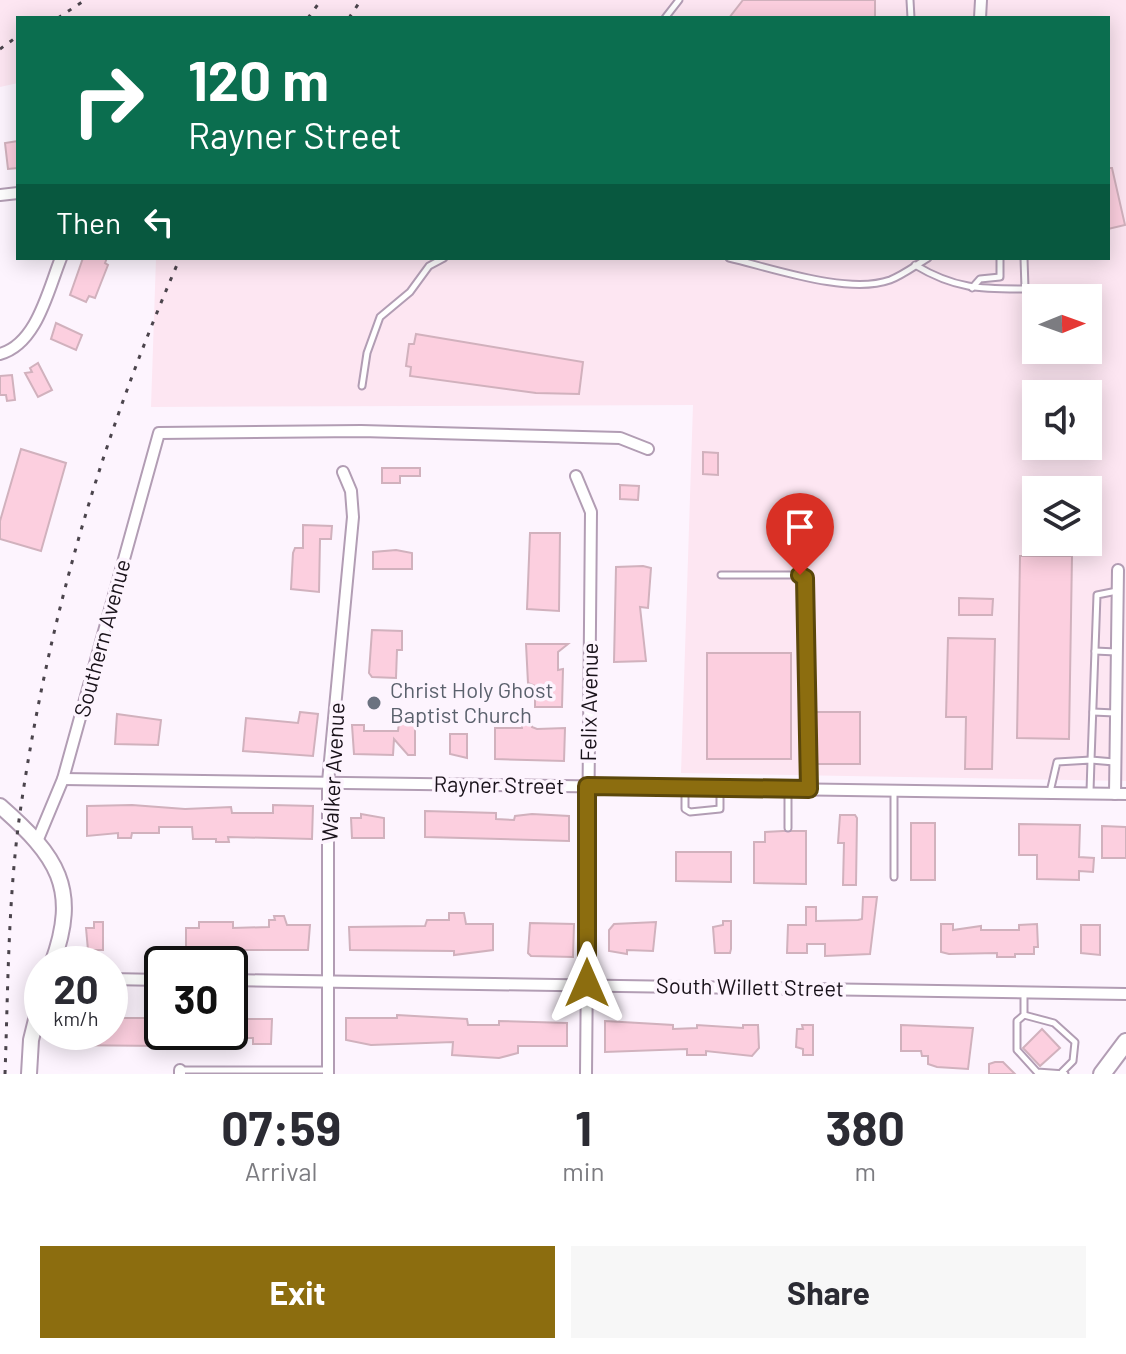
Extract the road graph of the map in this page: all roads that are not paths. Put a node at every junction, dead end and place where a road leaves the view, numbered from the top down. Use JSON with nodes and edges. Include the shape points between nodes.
{"nodes":[{"id":1,"x":679,"y":0,"type":"edge"},
{"id":2,"x":667,"y":16,"type":"edge"},
{"id":3,"x":60,"y":260,"type":"edge"},
{"id":4,"x":440,"y":260,"type":"edge"},
{"id":5,"x":737,"y":260,"type":"edge"},
{"id":6,"x":924,"y":260,"type":"edge"},
{"id":7,"x":1000,"y":260,"type":"edge"},
{"id":8,"x":1024,"y":260,"type":"edge"},
{"id":9,"x":915,"y":265,"type":"junction"},
{"id":10,"x":971,"y":289,"type":"junction"},
{"id":11,"x":0,"y":354,"type":"edge"},
{"id":12,"x":362,"y":386,"type":"dead end"},
{"id":13,"x":648,"y":449,"type":"dead end"},
{"id":14,"x":343,"y":472,"type":"dead end"},
{"id":15,"x":576,"y":476,"type":"dead end"},
{"id":16,"x":1118,"y":570,"type":"dead end"},
{"id":17,"x":721,"y":575,"type":"dead end"},
{"id":18,"x":1118,"y":591,"type":"junction"},
{"id":19,"x":1095,"y":651,"type":"junction"},
{"id":20,"x":1117,"y":652,"type":"junction"},
{"id":21,"x":1093,"y":712,"type":"junction"},
{"id":22,"x":1116,"y":713,"type":"junction"},
{"id":23,"x":1091,"y":760,"type":"junction"},
{"id":24,"x":1116,"y":762,"type":"junction"},
{"id":25,"x":63,"y":779,"type":"junction"},
{"id":26,"x":328,"y":782,"type":"junction"},
{"id":27,"x":587,"y":786,"type":"junction"},
{"id":28,"x":685,"y":788,"type":"junction"},
{"id":29,"x":720,"y":788,"type":"junction"},
{"id":30,"x":788,"y":788,"type":"junction"},
{"id":31,"x":809,"y":789,"type":"junction"},
{"id":32,"x":894,"y":789,"type":"junction"},
{"id":33,"x":1050,"y":792,"type":"junction"},
{"id":34,"x":1090,"y":793,"type":"junction"},
{"id":35,"x":1121,"y":794,"type":"edge"},
{"id":36,"x":0,"y":806,"type":"edge"},
{"id":37,"x":788,"y":828,"type":"dead end"},
{"id":38,"x":38,"y":839,"type":"junction"},
{"id":39,"x":894,"y":877,"type":"dead end"},
{"id":40,"x":59,"y":946,"type":"edge"},
{"id":41,"x":248,"y":980,"type":"edge"},
{"id":42,"x":329,"y":981,"type":"junction"},
{"id":43,"x":587,"y":983,"type":"junction"},
{"id":44,"x":1024,"y":992,"type":"junction"},
{"id":45,"x":1126,"y":994,"type":"edge"},
{"id":46,"x":1024,"y":1015,"type":"junction"},
{"id":47,"x":1126,"y":1042,"type":"edge"},
{"id":48,"x":30,"y":1050,"type":"edge"},
{"id":49,"x":180,"y":1072,"type":"edge"},
{"id":50,"x":328,"y":1072,"type":"edge"},
{"id":51,"x":1064,"y":1073,"type":"edge"},
{"id":52,"x":29,"y":1074,"type":"edge"},
{"id":53,"x":586,"y":1074,"type":"edge"},
{"id":54,"x":1102,"y":1074,"type":"edge"}],
"edges":[{"from":1,"to":2,"type":"lane"},
{"from":3,"to":11,"type":"street","via":[[30,333],[12,351]]},
{"from":4,"to":12,"type":"lane","via":[[380,317]]},
{"from":5,"to":9,"type":"lane","via":[[822,280],[875,283]]},
{"from":6,"to":9,"type":"lane"},
{"from":7,"to":10,"type":"lane","via":[[1000,277],[980,279]]},
{"from":8,"to":10,"type":"lane","via":[[1025,289]]},
{"from":9,"to":10,"type":"lane","via":[[943,282]]},
{"from":13,"to":25,"type":"street","name":"Southern Avenue","via":[[620,438],[361,431],[159,433]]},
{"from":14,"to":26,"type":"street","name":"Walker Avenue","via":[[353,517]]},
{"from":15,"to":27,"type":"street","name":"Felix Avenue","via":[[591,512]]},
{"from":16,"to":18,"type":"street"},
{"from":17,"to":31,"type":"lane","via":[[805,578]]},
{"from":18,"to":19,"type":"lane","via":[[1097,595]]},
{"from":18,"to":20,"type":"street"},
{"from":19,"to":20,"type":"lane"},
{"from":19,"to":21,"type":"lane"},
{"from":20,"to":22,"type":"street"},
{"from":21,"to":22,"type":"lane"},
{"from":21,"to":23,"type":"lane"},
{"from":22,"to":24,"type":"street"},
{"from":23,"to":24,"type":"lane"},
{"from":23,"to":33,"type":"lane","via":[[1057,762]]},
{"from":23,"to":34,"type":"lane"},
{"from":24,"to":35,"type":"street"},
{"from":25,"to":26,"type":"street","name":"Rayner Street"},
{"from":25,"to":38,"type":"street","name":"Southern Avenue"},
{"from":26,"to":27,"type":"street","name":"Rayner Street"},
{"from":26,"to":42,"type":"street","name":"Walker Avenue"},
{"from":27,"to":28,"type":"street","name":"Rayner Street"},
{"from":27,"to":43,"type":"street","name":"Felix Avenue"},
{"from":28,"to":29,"type":"street","name":"Rayner Street"},
{"from":28,"to":29,"type":"lane","via":[[685,809],[690,812],[720,809]]},
{"from":29,"to":30,"type":"street","name":"Rayner Street"},
{"from":30,"to":31,"type":"street","name":"Rayner Street"},
{"from":30,"to":37,"type":"lane"},
{"from":31,"to":32,"type":"street","name":"Rayner Street"},
{"from":32,"to":33,"type":"street","name":"Rayner Street"},
{"from":32,"to":39,"type":"lane"},
{"from":33,"to":34,"type":"street","name":"Rayner Street"},
{"from":34,"to":35,"type":"street","name":"Rayner Street"},
{"from":36,"to":38,"type":"main road"},
{"from":38,"to":40,"type":"main road","via":[[56,870],[64,902]]},
{"from":41,"to":42,"type":"street","name":"South Willett Street"},
{"from":42,"to":43,"type":"street","name":"South Willett Street"},
{"from":42,"to":50,"type":"street","name":"Walker Avenue"},
{"from":43,"to":44,"type":"street","name":"South Willett Street"},
{"from":43,"to":53,"type":"street","name":"Felix Avenue"},
{"from":44,"to":45,"type":"street","name":"South Willett Street"},
{"from":44,"to":46,"type":"lane"},
{"from":46,"to":51,"type":"lane","via":[[1054,1023],[1075,1042],[1073,1061]]},
{"from":46,"to":51,"type":"lane","via":[[1017,1021],[1017,1050],[1037,1072]]},
{"from":47,"to":54,"type":"main road"},
{"from":48,"to":52,"type":"main road"},
{"from":49,"to":50,"type":"lane"}]}
